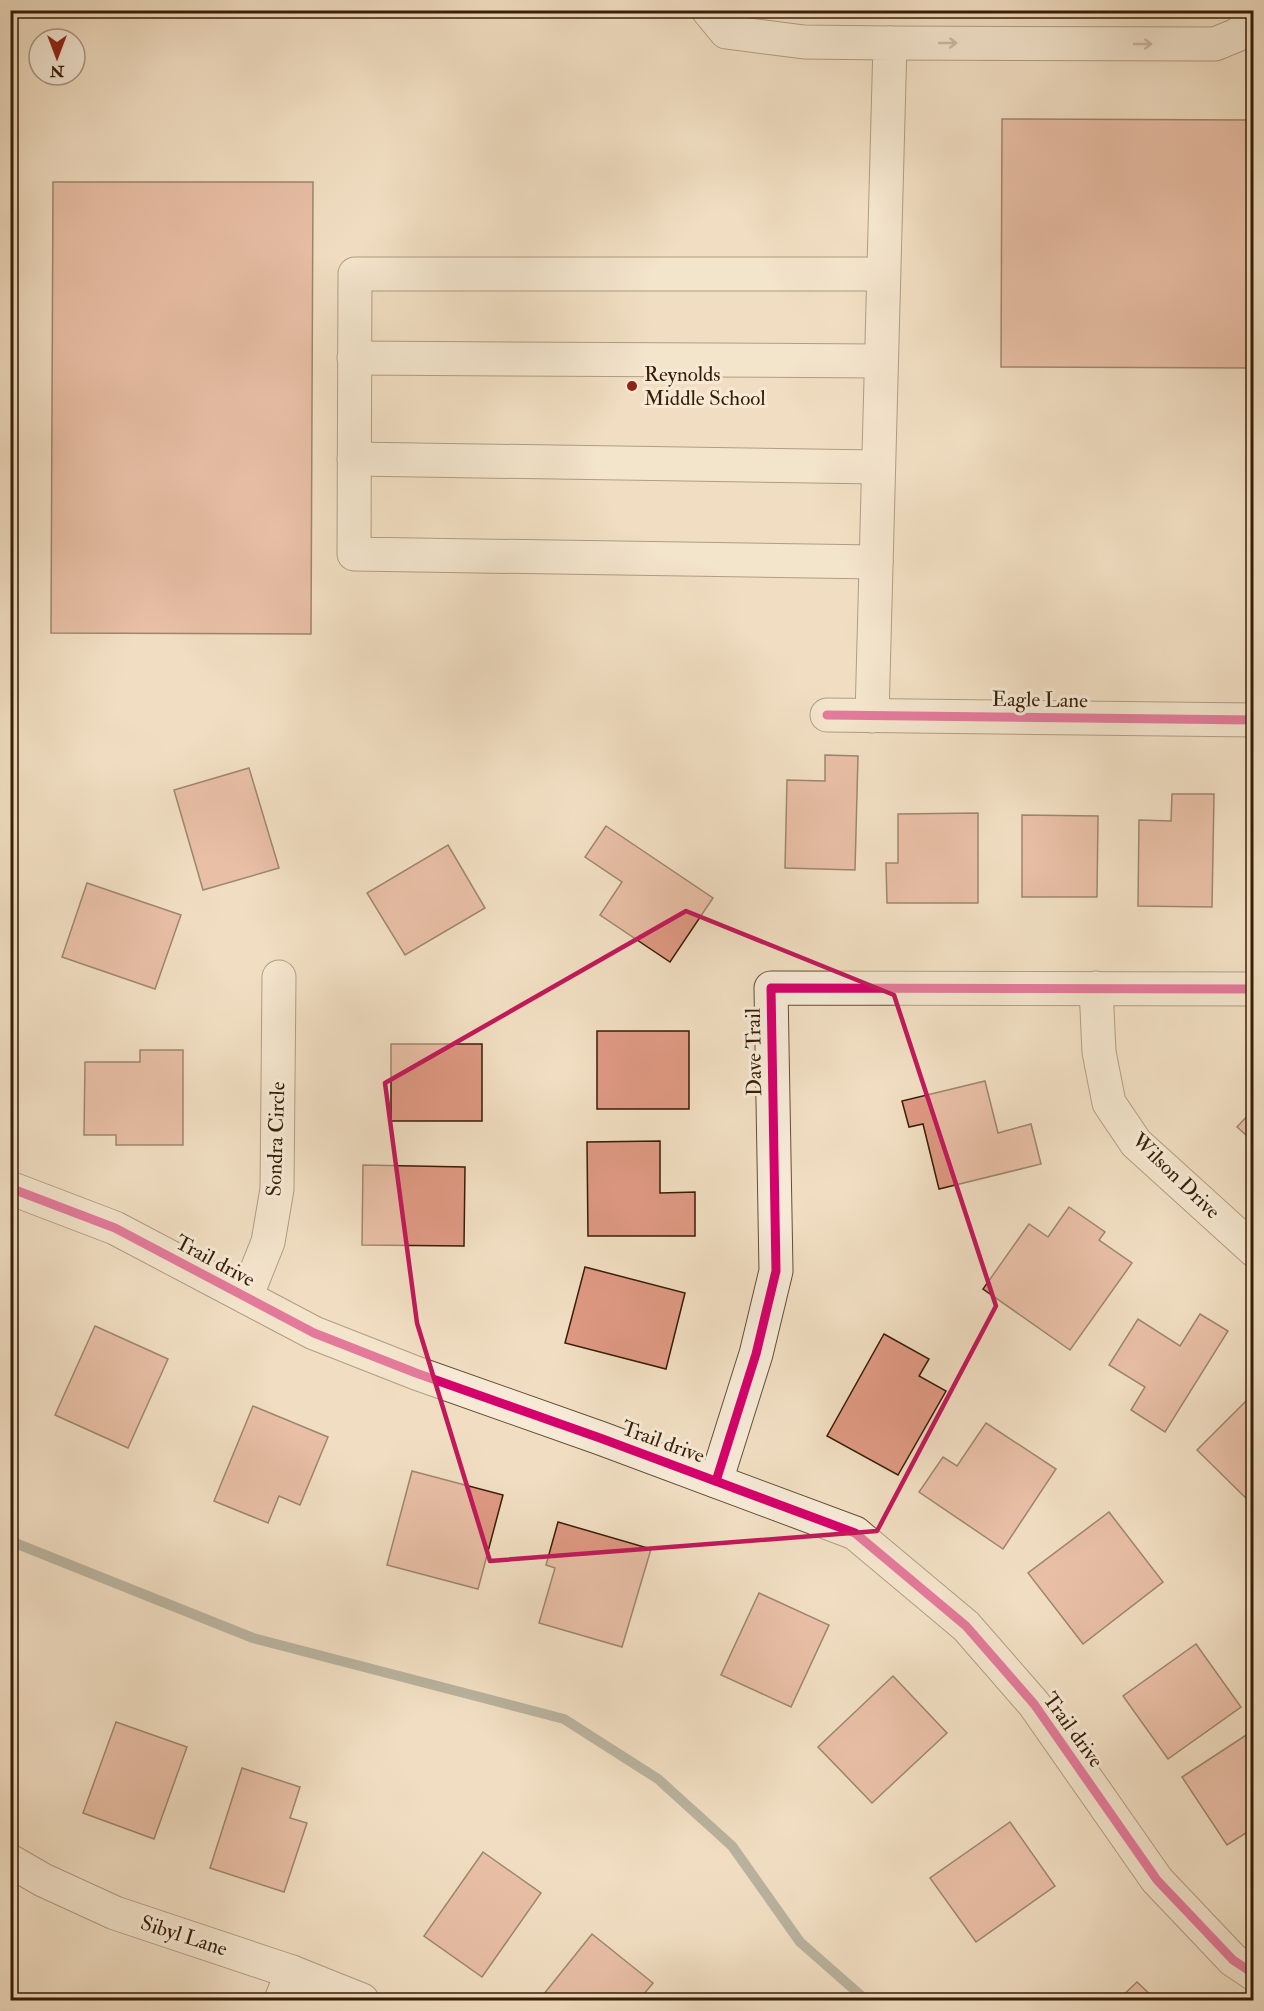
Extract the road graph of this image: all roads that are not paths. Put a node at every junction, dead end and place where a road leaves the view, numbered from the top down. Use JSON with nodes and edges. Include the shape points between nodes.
{"nodes":[{"id":1,"x":708,"y":10,"type":"edge"},
{"id":2,"x":1254,"y":20,"type":"edge"},
{"id":3,"x":890,"y":43,"type":"junction"},
{"id":4,"x":883,"y":274,"type":"junction"},
{"id":5,"x":354,"y":358,"type":"junction"},
{"id":6,"x":881,"y":361,"type":"junction"},
{"id":7,"x":354,"y":459,"type":"junction"},
{"id":8,"x":878,"y":467,"type":"junction"},
{"id":9,"x":876,"y":562,"type":"junction"},
{"id":10,"x":827,"y":715,"type":"dead end"},
{"id":11,"x":872,"y":716,"type":"junction"},
{"id":12,"x":1254,"y":720,"type":"edge"},
{"id":13,"x":279,"y":977,"type":"dead end"},
{"id":14,"x":1096,"y":988,"type":"junction"},
{"id":15,"x":1254,"y":989,"type":"edge"},
{"id":16,"x":10,"y":1188,"type":"edge"},
{"id":17,"x":1254,"y":1250,"type":"edge"},
{"id":18,"x":246,"y":1298,"type":"junction"},
{"id":19,"x":716,"y":1481,"type":"junction"},
{"id":20,"x":10,"y":1861,"type":"edge"},
{"id":21,"x":1254,"y":1974,"type":"edge"},
{"id":22,"x":287,"y":1987,"type":"edge"},
{"id":23,"x":362,"y":2001,"type":"edge"}],
"edges":[{"from":1,"to":3,"type":"street","via":[[726,33],[804,42]]},
{"from":3,"to":2,"type":"street","one_way":true,"via":[[1215,44],[1237,35]]},
{"from":3,"to":4,"type":"street"},
{"from":4,"to":5,"type":"street","via":[[356,274]]},
{"from":4,"to":6,"type":"street"},
{"from":5,"to":6,"type":"street"},
{"from":5,"to":7,"type":"street"},
{"from":6,"to":8,"type":"street"},
{"from":7,"to":8,"type":"street"},
{"from":7,"to":9,"type":"street","via":[[354,554]]},
{"from":8,"to":9,"type":"street"},
{"from":9,"to":11,"type":"street"},
{"from":10,"to":11,"type":"street","name":"Eagle Lane"},
{"from":11,"to":12,"type":"street","name":"Eagle Lane"},
{"from":13,"to":18,"type":"street","name":"Sondra Circle","via":[[277,1189],[268,1242]]},
{"from":14,"to":15,"type":"street","name":"Dave Trail"},
{"from":14,"to":17,"type":"street","name":"Wilson Drive","via":[[1099,1052],[1109,1103],[1136,1143]]},
{"from":14,"to":19,"type":"street","name":"Dave Trail","via":[[771,988],[776,1271],[756,1354]]},
{"from":16,"to":18,"type":"street","name":"Trail drive","via":[[115,1228]]},
{"from":18,"to":19,"type":"street","name":"Trail drive","via":[[324,1337],[416,1373]]},
{"from":19,"to":21,"type":"street","name":"Trail drive","via":[[855,1533],[966,1626],[1034,1704],[1157,1880],[1233,1960]]},
{"from":20,"to":22,"type":"street","name":"Sibyl Lane","via":[[115,1913]]},
{"from":22,"to":23,"type":"street","name":"Sibyl Lane"}]}
